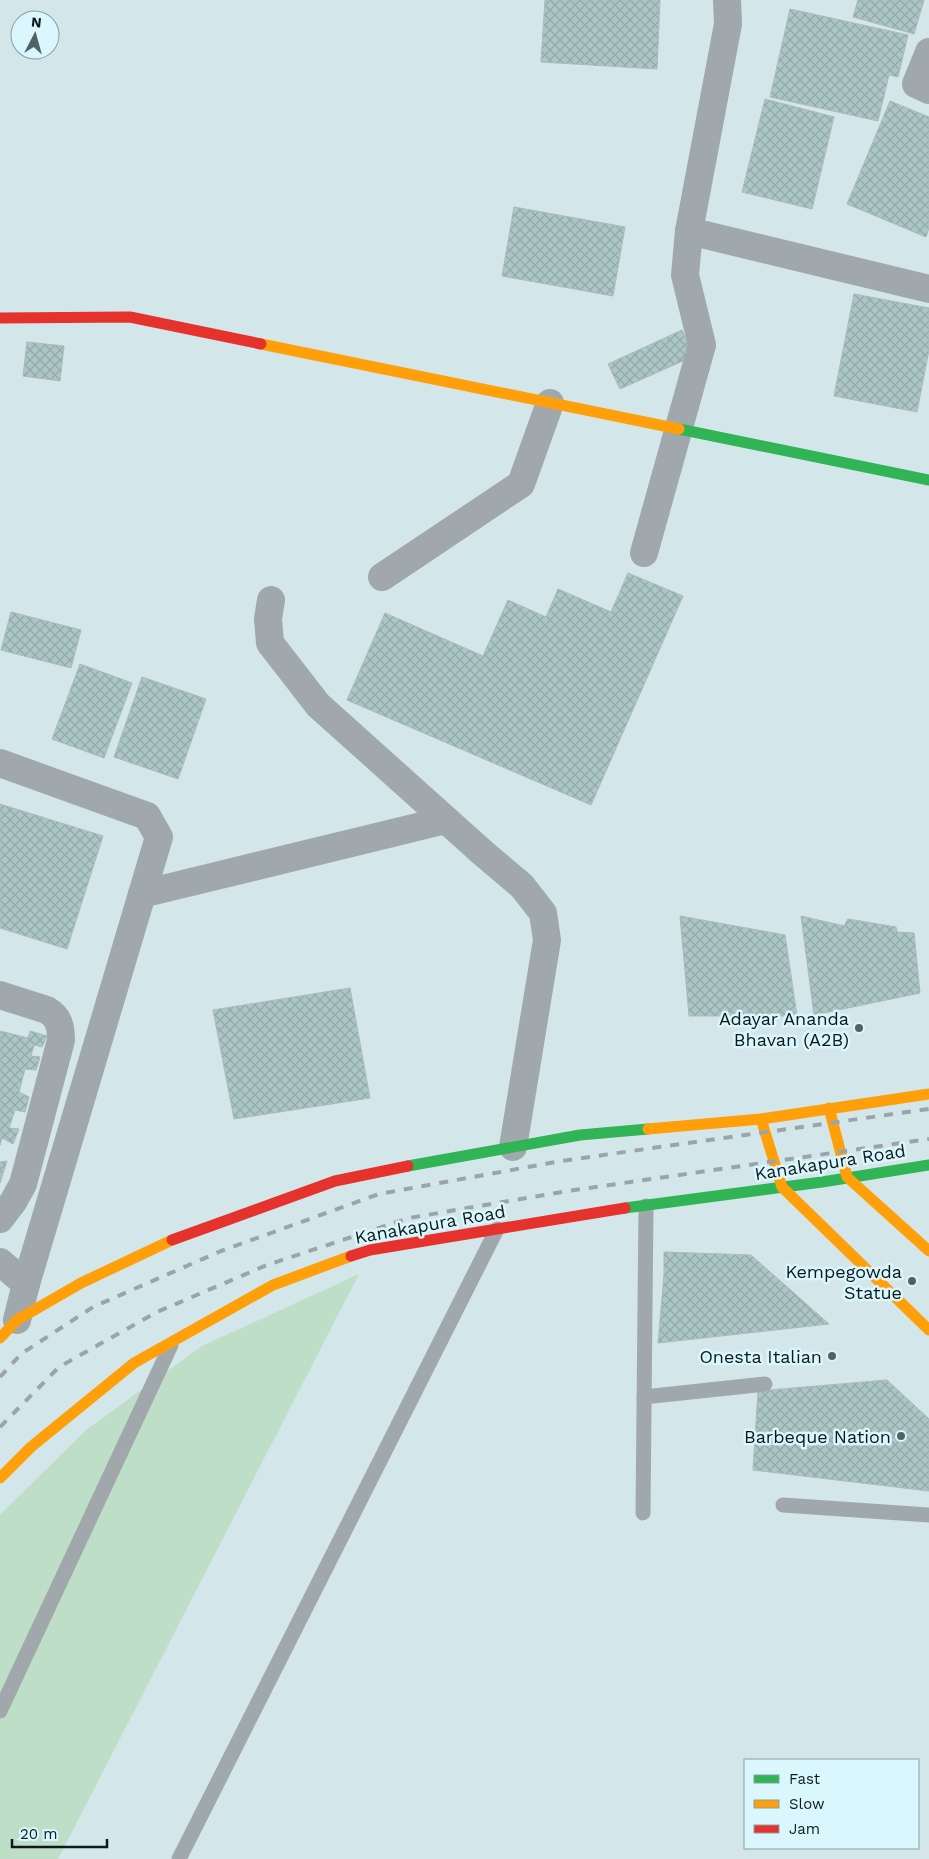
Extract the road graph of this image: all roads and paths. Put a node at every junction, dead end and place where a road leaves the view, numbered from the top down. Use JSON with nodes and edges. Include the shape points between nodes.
{"nodes":[{"id":1,"x":727,"y":0,"type":"edge"},
{"id":2,"x":929,"y":52,"type":"edge"},
{"id":3,"x":929,"y":90,"type":"edge"},
{"id":4,"x":689,"y":231,"type":"junction"},
{"id":5,"x":929,"y":289,"type":"edge"},
{"id":6,"x":0,"y":318,"type":"edge"},
{"id":7,"x":550,"y":403,"type":"junction"},
{"id":8,"x":678,"y":429,"type":"junction"},
{"id":9,"x":929,"y":480,"type":"edge"},
{"id":10,"x":644,"y":553,"type":"dead end"},
{"id":11,"x":382,"y":577,"type":"dead end"},
{"id":12,"x":271,"y":600,"type":"dead end"},
{"id":13,"x":0,"y":763,"type":"edge"},
{"id":14,"x":446,"y":820,"type":"junction"},
{"id":15,"x":142,"y":894,"type":"junction"},
{"id":16,"x":0,"y":995,"type":"edge"},
{"id":17,"x":929,"y":1094,"type":"edge"},
{"id":18,"x":829,"y":1108,"type":"junction"},
{"id":19,"x":761,"y":1119,"type":"junction"},
{"id":20,"x":513,"y":1147,"type":"junction"},
{"id":21,"x":929,"y":1165,"type":"edge"},
{"id":22,"x":847,"y":1177,"type":"junction"},
{"id":23,"x":782,"y":1187,"type":"junction"},
{"id":24,"x":646,"y":1206,"type":"junction"},
{"id":25,"x":0,"y":1219,"type":"edge"},
{"id":26,"x":497,"y":1229,"type":"junction"},
{"id":27,"x":927,"y":1248,"type":"edge"},
{"id":28,"x":0,"y":1262,"type":"edge"},
{"id":29,"x":26,"y":1284,"type":"junction"},
{"id":30,"x":9,"y":1329,"type":"edge"},
{"id":31,"x":929,"y":1330,"type":"edge"},
{"id":32,"x":173,"y":1342,"type":"junction"},
{"id":33,"x":765,"y":1384,"type":"dead end"},
{"id":34,"x":644,"y":1396,"type":"junction"},
{"id":35,"x":0,"y":1478,"type":"edge"},
{"id":36,"x":784,"y":1505,"type":"dead end"},
{"id":37,"x":643,"y":1513,"type":"dead end"},
{"id":38,"x":929,"y":1515,"type":"edge"},
{"id":39,"x":0,"y":1711,"type":"edge"},
{"id":40,"x":179,"y":1859,"type":"edge"}],
"edges":[{"from":1,"to":4,"type":"street","via":[[728,24]]},
{"from":2,"to":3,"type":"street","via":[[916,84]]},
{"from":4,"to":5,"type":"street"},
{"from":4,"to":8,"type":"street","via":[[685,275],[702,345]]},
{"from":6,"to":7,"type":"main road","via":[[130,317]]},
{"from":7,"to":8,"type":"main road"},
{"from":7,"to":11,"type":"street","via":[[521,484]]},
{"from":8,"to":9,"type":"main road"},
{"from":8,"to":10,"type":"street"},
{"from":12,"to":14,"type":"street","via":[[268,619],[270,644],[318,705]]},
{"from":13,"to":15,"type":"street","via":[[147,816],[159,837]]},
{"from":14,"to":15,"type":"street"},
{"from":14,"to":20,"type":"street","via":[[522,886],[544,913],[547,940]]},
{"from":15,"to":29,"type":"street"},
{"from":16,"to":25,"type":"street","via":[[53,1014],[61,1029],[62,1040],[23,1184]]},
{"from":17,"to":18,"type":"main road"},
{"from":18,"to":19,"type":"main road"},
{"from":18,"to":22,"type":"main road"},
{"from":19,"to":20,"type":"main road","via":[[580,1135]]},
{"from":19,"to":23,"type":"main road"},
{"from":20,"to":30,"type":"main road","via":[[335,1181],[174,1239],[81,1283]]},
{"from":21,"to":22,"type":"main road","name":"Kanakapura Road"},
{"from":22,"to":23,"type":"main road","name":"Kanakapura Road"},
{"from":22,"to":27,"type":"main road"},
{"from":23,"to":24,"type":"main road","name":"Kanakapura Road"},
{"from":23,"to":31,"type":"main road"},
{"from":24,"to":26,"type":"main road","name":"Kanakapura Road"},
{"from":24,"to":34,"type":"lane"},
{"from":26,"to":32,"type":"main road","name":"Kanakapura Road","via":[[370,1250],[324,1265],[274,1285]]},
{"from":26,"to":40,"type":"lane"},
{"from":28,"to":29,"type":"street"},
{"from":29,"to":30,"type":"street"},
{"from":32,"to":35,"type":"main road","name":"Kanakapura Road","via":[[134,1363],[31,1447]]},
{"from":32,"to":39,"type":"lane"},
{"from":33,"to":34,"type":"lane"},
{"from":34,"to":37,"type":"lane"},
{"from":36,"to":38,"type":"lane"}]}
